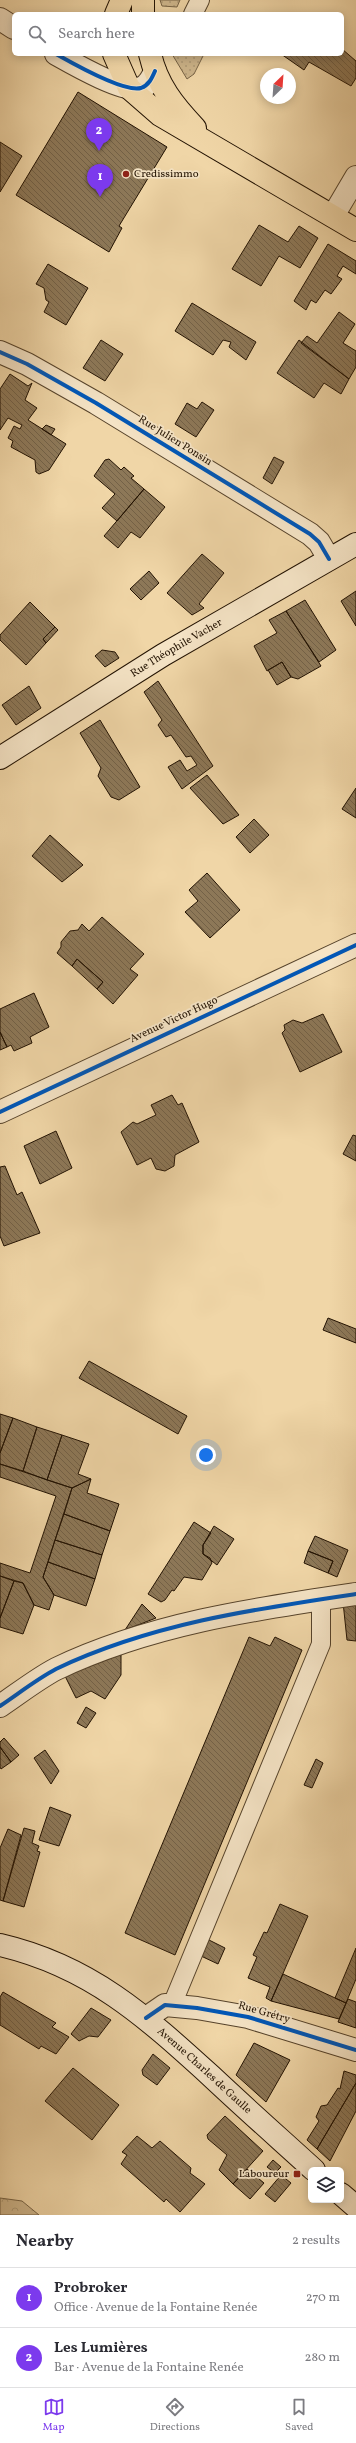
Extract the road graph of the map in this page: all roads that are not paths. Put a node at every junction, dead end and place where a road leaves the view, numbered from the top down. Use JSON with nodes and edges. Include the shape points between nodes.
{"nodes":[{"id":1,"x":122,"y":0,"type":"edge"},
{"id":2,"x":143,"y":0,"type":"edge"},
{"id":3,"x":200,"y":0,"type":"edge"},
{"id":4,"x":117,"y":12,"type":"edge"},
{"id":5,"x":143,"y":12,"type":"edge"},
{"id":6,"x":194,"y":12,"type":"edge"},
{"id":7,"x":0,"y":16,"type":"edge"},
{"id":8,"x":0,"y":19,"type":"edge"},
{"id":9,"x":12,"y":19,"type":"edge"},
{"id":10,"x":12,"y":27,"type":"edge"},
{"id":11,"x":60,"y":56,"type":"edge"},
{"id":12,"x":115,"y":56,"type":"edge"},
{"id":13,"x":150,"y":62,"type":"edge"},
{"id":14,"x":129,"y":88,"type":"junction"},
{"id":15,"x":223,"y":150,"type":"junction"},
{"id":16,"x":356,"y":177,"type":"edge"},
{"id":17,"x":333,"y":216,"type":"junction"},
{"id":18,"x":356,"y":230,"type":"edge"},
{"id":19,"x":0,"y":352,"type":"edge"},
{"id":20,"x":356,"y":544,"type":"edge"},
{"id":21,"x":329,"y":558,"type":"junction"},
{"id":22,"x":0,"y":758,"type":"edge"},
{"id":23,"x":356,"y":945,"type":"edge"},
{"id":24,"x":0,"y":1112,"type":"edge"},
{"id":25,"x":356,"y":1594,"type":"edge"},
{"id":26,"x":321,"y":1600,"type":"junction"},
{"id":27,"x":0,"y":1706,"type":"edge"},
{"id":28,"x":0,"y":1945,"type":"edge"},
{"id":29,"x":172,"y":2005,"type":"junction"},
{"id":30,"x":146,"y":2018,"type":"junction"},
{"id":31,"x":356,"y":2050,"type":"edge"},
{"id":32,"x":311,"y":2167,"type":"edge"},
{"id":33,"x":344,"y":2197,"type":"edge"},
{"id":34,"x":356,"y":2207,"type":"edge"}],
"edges":[{"from":1,"to":4,"type":"main road"},
{"from":2,"to":5,"type":"main road"},
{"from":3,"to":6,"type":"lane"},
{"from":7,"to":9,"type":"street"},
{"from":8,"to":10,"type":"street"},
{"from":11,"to":14,"type":"street"},
{"from":12,"to":14,"type":"main road"},
{"from":13,"to":14,"type":"street","via":[[149,83],[141,88]]},
{"from":13,"to":15,"type":"main road","via":[[175,106],[196,128]]},
{"from":14,"to":15,"type":"main road","via":[[176,126]]},
{"from":15,"to":17,"type":"main road"},
{"from":16,"to":17,"type":"street"},
{"from":17,"to":18,"type":"main road"},
{"from":19,"to":21,"type":"street","name":"Rue Julien Ponsin","via":[[27,364],[96,403],[310,534],[319,542]]},
{"from":20,"to":21,"type":"street","name":"Rue Théophile Vacher"},
{"from":21,"to":22,"type":"street","name":"Rue Théophile Vacher","via":[[163,655]]},
{"from":23,"to":24,"type":"street","name":"Avenue Victor Hugo"},
{"from":25,"to":26,"type":"street"},
{"from":26,"to":27,"type":"street","via":[[185,1624],[118,1644],[55,1670]]},
{"from":26,"to":29,"type":"lane","via":[[321,1644]]},
{"from":28,"to":30,"type":"street","name":"Avenue Charles de Gaulle","via":[[73,1970],[120,1998]]},
{"from":29,"to":30,"type":"street","name":"Rue Grétry","via":[[160,2007]]},
{"from":29,"to":31,"type":"street","name":"Rue Grétry","via":[[248,2017]]},
{"from":30,"to":32,"type":"street","name":"Avenue Charles de Gaulle"},
{"from":33,"to":34,"type":"street"}]}
